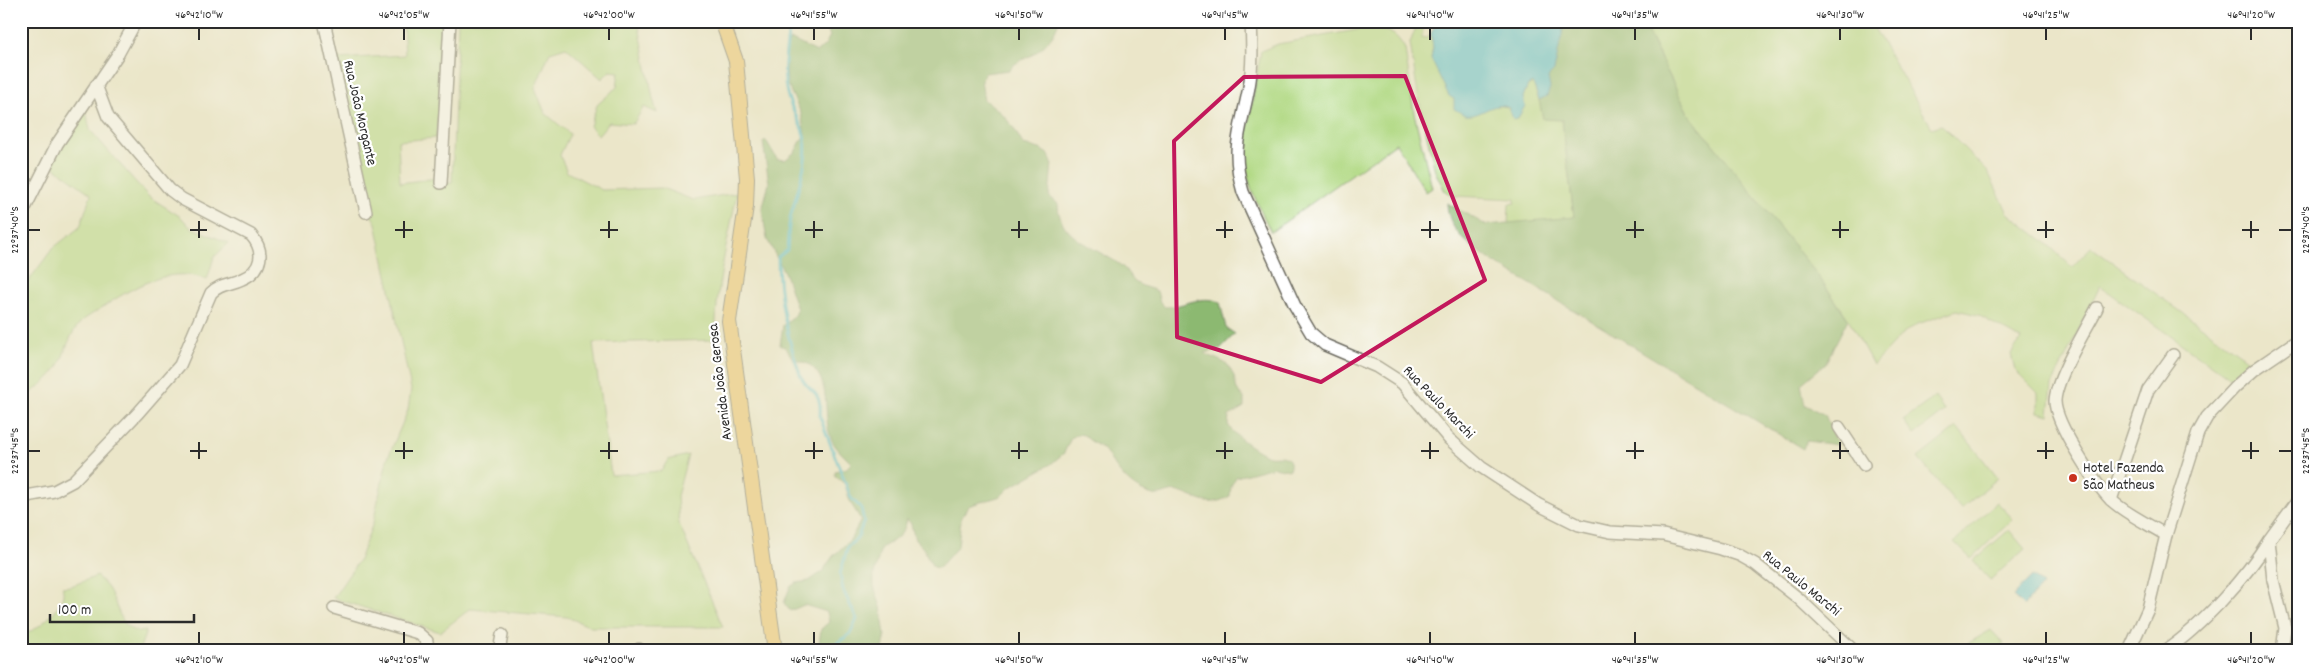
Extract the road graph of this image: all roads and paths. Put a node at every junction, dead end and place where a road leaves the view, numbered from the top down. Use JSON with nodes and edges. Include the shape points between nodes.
{"nodes":[{"id":1,"x":136,"y":21,"type":"edge"},
{"id":2,"x":324,"y":21,"type":"edge"},
{"id":3,"x":450,"y":21,"type":"edge"},
{"id":4,"x":722,"y":21,"type":"edge"},
{"id":5,"x":1251,"y":21,"type":"edge"},
{"id":6,"x":96,"y":85,"type":"junction"},
{"id":7,"x":441,"y":183,"type":"dead end"},
{"id":8,"x":366,"y":212,"type":"dead end"},
{"id":9,"x":21,"y":216,"type":"edge"},
{"id":10,"x":2097,"y":308,"type":"dead end"},
{"id":11,"x":2298,"y":340,"type":"edge"},
{"id":12,"x":2173,"y":355,"type":"dead end"},
{"id":13,"x":1839,"y":427,"type":"dead end"},
{"id":14,"x":1864,"y":465,"type":"dead end"},
{"id":15,"x":21,"y":497,"type":"edge"},
{"id":16,"x":2111,"y":500,"type":"junction"},
{"id":17,"x":2298,"y":500,"type":"edge"},
{"id":18,"x":2166,"y":535,"type":"junction"},
{"id":19,"x":2269,"y":540,"type":"junction"},
{"id":20,"x":334,"y":608,"type":"dead end"},
{"id":21,"x":502,"y":635,"type":"dead end"},
{"id":22,"x":428,"y":651,"type":"edge"},
{"id":23,"x":499,"y":651,"type":"edge"},
{"id":24,"x":775,"y":651,"type":"edge"},
{"id":25,"x":1854,"y":651,"type":"edge"},
{"id":26,"x":2129,"y":651,"type":"edge"},
{"id":27,"x":2165,"y":651,"type":"edge"},
{"id":28,"x":2282,"y":651,"type":"edge"}],
"edges":[{"from":1,"to":6,"type":"street"},
{"from":2,"to":8,"type":"street","name":"Rua João Morgante"},
{"from":3,"to":7,"type":"street"},
{"from":4,"to":24,"type":"main road","name":"Avenida João Gerosa","via":[[736,61],[747,178],[746,206],[729,321]]},
{"from":5,"to":25,"type":"street","name":"Rua Paulo Marchi","via":[[1249,86],[1236,148],[1238,174],[1243,192],[1295,306],[1311,333],[1325,345],[1377,367],[1402,383],[1449,439],[1512,489],[1539,505],[1580,525],[1610,532],[1663,536],[1739,555],[1798,598]]},
{"from":6,"to":9,"type":"street","via":[[57,144]]},
{"from":6,"to":15,"type":"street","via":[[108,117],[158,179],[182,200],[251,235],[261,252],[251,274],[242,280],[217,286],[211,293],[180,365],[73,481],[54,491]]},
{"from":10,"to":16,"type":"street","via":[[2059,384],[2055,400],[2056,412],[2082,459]]},
{"from":11,"to":18,"type":"street","via":[[2254,370],[2207,417],[2193,446]]},
{"from":12,"to":16,"type":"street","via":[[2148,390]]},
{"from":13,"to":14,"type":"street"},
{"from":16,"to":18,"type":"street"},
{"from":17,"to":19,"type":"street"},
{"from":18,"to":26,"type":"street","via":[[2148,608]]},
{"from":19,"to":27,"type":"street","via":[[2260,555],[2215,606]]},
{"from":19,"to":28,"type":"street","via":[[2273,580],[2284,628]]},
{"from":20,"to":22,"type":"street","via":[[418,633],[427,642]]},
{"from":21,"to":23,"type":"street"}]}
